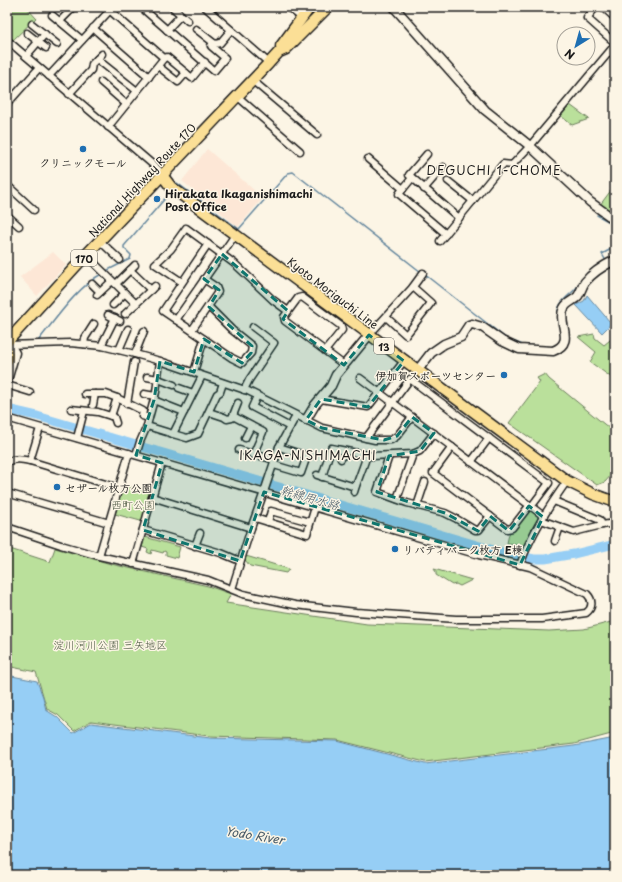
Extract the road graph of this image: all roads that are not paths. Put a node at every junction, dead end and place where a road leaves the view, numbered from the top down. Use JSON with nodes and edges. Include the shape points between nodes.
{"nodes":[{"id":1,"x":74,"y":7,"type":"edge"},
{"id":2,"x":141,"y":7,"type":"edge"},
{"id":3,"x":172,"y":7,"type":"edge"},
{"id":4,"x":205,"y":7,"type":"edge"},
{"id":5,"x":288,"y":7,"type":"edge"},
{"id":6,"x":310,"y":7,"type":"edge"},
{"id":7,"x":319,"y":7,"type":"edge"},
{"id":8,"x":322,"y":7,"type":"edge"},
{"id":9,"x":328,"y":7,"type":"edge"},
{"id":10,"x":394,"y":7,"type":"edge"},
{"id":11,"x":596,"y":7,"type":"edge"},
{"id":12,"x":603,"y":7,"type":"edge"},
{"id":13,"x":109,"y":8,"type":"edge"},
{"id":14,"x":52,"y":15,"type":"dead end"},
{"id":15,"x":181,"y":15,"type":"junction"},
{"id":16,"x":305,"y":18,"type":"junction"},
{"id":17,"x":615,"y":18,"type":"edge"},
{"id":18,"x":60,"y":21,"type":"junction"},
{"id":19,"x":188,"y":21,"type":"dead end"},
{"id":20,"x":32,"y":24,"type":"dead end"},
{"id":21,"x":93,"y":28,"type":"junction"},
{"id":22,"x":196,"y":29,"type":"dead end"},
{"id":23,"x":167,"y":30,"type":"junction"},
{"id":24,"x":231,"y":30,"type":"junction"},
{"id":25,"x":27,"y":33,"type":"dead end"},
{"id":26,"x":45,"y":34,"type":"junction"},
{"id":27,"x":7,"y":40,"type":"edge"},
{"id":28,"x":82,"y":40,"type":"junction"},
{"id":29,"x":39,"y":42,"type":"junction"},
{"id":30,"x":213,"y":43,"type":"junction"},
{"id":31,"x":58,"y":44,"type":"dead end"},
{"id":32,"x":615,"y":44,"type":"edge"},
{"id":33,"x":46,"y":48,"type":"dead end"},
{"id":34,"x":280,"y":49,"type":"junction"},
{"id":35,"x":26,"y":56,"type":"junction"},
{"id":36,"x":164,"y":58,"type":"junction"},
{"id":37,"x":205,"y":62,"type":"junction"},
{"id":38,"x":269,"y":62,"type":"junction"},
{"id":39,"x":158,"y":66,"type":"junction"},
{"id":40,"x":39,"y":68,"type":"junction"},
{"id":41,"x":186,"y":73,"type":"junction"},
{"id":42,"x":49,"y":76,"type":"junction"},
{"id":43,"x":149,"y":77,"type":"junction"},
{"id":44,"x":252,"y":80,"type":"junction"},
{"id":45,"x":101,"y":82,"type":"dead end"},
{"id":46,"x":138,"y":91,"type":"junction"},
{"id":47,"x":69,"y":94,"type":"junction"},
{"id":48,"x":237,"y":96,"type":"junction"},
{"id":49,"x":8,"y":101,"type":"edge"},
{"id":50,"x":126,"y":104,"type":"junction"},
{"id":51,"x":108,"y":127,"type":"junction"},
{"id":52,"x":317,"y":135,"type":"dead end"},
{"id":53,"x":530,"y":146,"type":"junction"},
{"id":54,"x":300,"y":151,"type":"dead end"},
{"id":55,"x":427,"y":154,"type":"dead end"},
{"id":56,"x":368,"y":160,"type":"dead end"},
{"id":57,"x":443,"y":166,"type":"dead end"},
{"id":58,"x":160,"y":172,"type":"junction"},
{"id":59,"x":412,"y":178,"type":"junction"},
{"id":60,"x":448,"y":181,"type":"dead end"},
{"id":61,"x":7,"y":185,"type":"edge"},
{"id":62,"x":403,"y":189,"type":"junction"},
{"id":63,"x":424,"y":189,"type":"junction"},
{"id":64,"x":473,"y":201,"type":"junction"},
{"id":65,"x":34,"y":210,"type":"dead end"},
{"id":66,"x":7,"y":215,"type":"edge"},
{"id":67,"x":459,"y":218,"type":"junction"},
{"id":68,"x":615,"y":220,"type":"edge"},
{"id":69,"x":19,"y":226,"type":"dead end"},
{"id":70,"x":446,"y":234,"type":"junction"},
{"id":71,"x":235,"y":235,"type":"junction"},
{"id":72,"x":100,"y":241,"type":"junction"},
{"id":73,"x":440,"y":241,"type":"dead end"},
{"id":74,"x":208,"y":244,"type":"junction"},
{"id":75,"x":222,"y":254,"type":"junction"},
{"id":76,"x":86,"y":255,"type":"junction"},
{"id":77,"x":120,"y":260,"type":"dead end"},
{"id":78,"x":615,"y":260,"type":"edge"},
{"id":79,"x":135,"y":265,"type":"dead end"},
{"id":80,"x":130,"y":270,"type":"junction"},
{"id":81,"x":423,"y":273,"type":"dead end"},
{"id":82,"x":204,"y":279,"type":"junction"},
{"id":83,"x":114,"y":282,"type":"junction"},
{"id":84,"x":182,"y":282,"type":"junction"},
{"id":85,"x":92,"y":284,"type":"dead end"},
{"id":86,"x":413,"y":288,"type":"junction"},
{"id":87,"x":125,"y":293,"type":"junction"},
{"id":88,"x":136,"y":304,"type":"junction"},
{"id":89,"x":114,"y":305,"type":"dead end"},
{"id":90,"x":209,"y":306,"type":"junction"},
{"id":91,"x":288,"y":311,"type":"junction"},
{"id":92,"x":126,"y":314,"type":"dead end"},
{"id":93,"x":108,"y":315,"type":"dead end"},
{"id":94,"x":386,"y":317,"type":"junction"},
{"id":95,"x":176,"y":320,"type":"junction"},
{"id":96,"x":94,"y":324,"type":"dead end"},
{"id":97,"x":253,"y":326,"type":"dead end"},
{"id":98,"x":128,"y":329,"type":"dead end"},
{"id":99,"x":192,"y":330,"type":"junction"},
{"id":100,"x":144,"y":331,"type":"dead end"},
{"id":101,"x":369,"y":335,"type":"junction"},
{"id":102,"x":204,"y":339,"type":"junction"},
{"id":103,"x":84,"y":344,"type":"junction"},
{"id":104,"x":8,"y":346,"type":"edge"},
{"id":105,"x":102,"y":346,"type":"junction"},
{"id":106,"x":119,"y":350,"type":"junction"},
{"id":107,"x":325,"y":351,"type":"junction"},
{"id":108,"x":135,"y":354,"type":"junction"},
{"id":109,"x":7,"y":361,"type":"edge"},
{"id":110,"x":160,"y":361,"type":"junction"},
{"id":111,"x":404,"y":361,"type":"junction"},
{"id":112,"x":134,"y":362,"type":"dead end"},
{"id":113,"x":344,"y":365,"type":"junction"},
{"id":114,"x":417,"y":371,"type":"junction"},
{"id":115,"x":194,"y":372,"type":"junction"},
{"id":116,"x":202,"y":376,"type":"junction"},
{"id":117,"x":147,"y":377,"type":"dead end"},
{"id":118,"x":360,"y":378,"type":"dead end"},
{"id":119,"x":158,"y":379,"type":"junction"},
{"id":120,"x":223,"y":383,"type":"junction"},
{"id":121,"x":7,"y":385,"type":"edge"},
{"id":122,"x":244,"y":390,"type":"junction"},
{"id":123,"x":30,"y":392,"type":"dead end"},
{"id":124,"x":193,"y":393,"type":"junction"},
{"id":125,"x":379,"y":393,"type":"junction"},
{"id":126,"x":85,"y":394,"type":"dead end"},
{"id":127,"x":95,"y":394,"type":"junction"},
{"id":128,"x":144,"y":394,"type":"dead end"},
{"id":129,"x":257,"y":396,"type":"junction"},
{"id":130,"x":117,"y":398,"type":"junction"},
{"id":131,"x":156,"y":398,"type":"junction"},
{"id":132,"x":321,"y":398,"type":"junction"},
{"id":133,"x":393,"y":402,"type":"junction"},
{"id":134,"x":238,"y":403,"type":"dead end"},
{"id":135,"x":126,"y":404,"type":"junction"},
{"id":136,"x":94,"y":405,"type":"dead end"},
{"id":137,"x":71,"y":409,"type":"dead end"},
{"id":138,"x":84,"y":410,"type":"junction"},
{"id":139,"x":184,"y":412,"type":"junction"},
{"id":140,"x":209,"y":412,"type":"junction"},
{"id":141,"x":112,"y":416,"type":"junction"},
{"id":142,"x":233,"y":416,"type":"junction"},
{"id":143,"x":296,"y":416,"type":"junction"},
{"id":144,"x":412,"y":417,"type":"junction"},
{"id":145,"x":7,"y":418,"type":"edge"},
{"id":146,"x":149,"y":418,"type":"junction"},
{"id":147,"x":306,"y":420,"type":"junction"},
{"id":148,"x":116,"y":423,"type":"dead end"},
{"id":149,"x":147,"y":426,"type":"junction"},
{"id":150,"x":251,"y":426,"type":"junction"},
{"id":151,"x":290,"y":427,"type":"junction"},
{"id":152,"x":40,"y":428,"type":"junction"},
{"id":153,"x":172,"y":434,"type":"junction"},
{"id":154,"x":434,"y":434,"type":"junction"},
{"id":155,"x":77,"y":435,"type":"junction"},
{"id":156,"x":190,"y":437,"type":"junction"},
{"id":157,"x":244,"y":438,"type":"dead end"},
{"id":158,"x":366,"y":438,"type":"junction"},
{"id":159,"x":489,"y":438,"type":"junction"},
{"id":160,"x":196,"y":442,"type":"dead end"},
{"id":161,"x":279,"y":447,"type":"junction"},
{"id":162,"x":452,"y":447,"type":"junction"},
{"id":163,"x":239,"y":450,"type":"dead end"},
{"id":164,"x":344,"y":450,"type":"junction"},
{"id":165,"x":137,"y":452,"type":"junction"},
{"id":166,"x":129,"y":453,"type":"junction"},
{"id":167,"x":253,"y":454,"type":"junction"},
{"id":168,"x":413,"y":454,"type":"junction"},
{"id":169,"x":367,"y":455,"type":"junction"},
{"id":170,"x":390,"y":456,"type":"junction"},
{"id":171,"x":341,"y":460,"type":"dead end"},
{"id":172,"x":30,"y":461,"type":"junction"},
{"id":173,"x":7,"y":462,"type":"edge"},
{"id":174,"x":274,"y":462,"type":"junction"},
{"id":175,"x":471,"y":462,"type":"junction"},
{"id":176,"x":162,"y":463,"type":"junction"},
{"id":177,"x":425,"y":482,"type":"dead end"},
{"id":178,"x":567,"y":482,"type":"junction"},
{"id":179,"x":119,"y":488,"type":"junction"},
{"id":180,"x":264,"y":492,"type":"junction"},
{"id":181,"x":7,"y":493,"type":"edge"},
{"id":182,"x":152,"y":497,"type":"junction"},
{"id":183,"x":396,"y":500,"type":"junction"},
{"id":184,"x":554,"y":501,"type":"junction"},
{"id":185,"x":615,"y":502,"type":"edge"},
{"id":186,"x":417,"y":506,"type":"junction"},
{"id":187,"x":530,"y":506,"type":"junction"},
{"id":188,"x":315,"y":507,"type":"junction"},
{"id":189,"x":490,"y":516,"type":"junction"},
{"id":190,"x":543,"y":517,"type":"junction"},
{"id":191,"x":254,"y":518,"type":"junction"},
{"id":192,"x":268,"y":522,"type":"junction"},
{"id":193,"x":310,"y":522,"type":"junction"},
{"id":194,"x":109,"y":523,"type":"junction"},
{"id":195,"x":615,"y":523,"type":"edge"},
{"id":196,"x":602,"y":525,"type":"junction"},
{"id":197,"x":7,"y":526,"type":"edge"},
{"id":198,"x":560,"y":527,"type":"junction"},
{"id":199,"x":251,"y":528,"type":"junction"},
{"id":200,"x":143,"y":530,"type":"junction"},
{"id":201,"x":200,"y":533,"type":"dead end"},
{"id":202,"x":555,"y":541,"type":"dead end"},
{"id":203,"x":196,"y":546,"type":"junction"},
{"id":204,"x":99,"y":556,"type":"junction"},
{"id":205,"x":240,"y":561,"type":"junction"},
{"id":206,"x":133,"y":564,"type":"junction"},
{"id":207,"x":520,"y":565,"type":"junction"},
{"id":208,"x":232,"y":590,"type":"junction"}],
"edges":[{"from":1,"to":18,"type":"street"},
{"from":2,"to":23,"type":"street"},
{"from":3,"to":15,"type":"street"},
{"from":4,"to":24,"type":"street"},
{"from":5,"to":16,"type":"street"},
{"from":6,"to":16,"type":"main road","number":"170"},
{"from":7,"to":16,"type":"main road","number":"170"},
{"from":8,"to":16,"type":"main road","number":"170"},
{"from":9,"to":34,"type":"main road","name":"National Highway Route 170","via":[[286,49]]},
{"from":10,"to":53,"type":"street","via":[[485,110]]},
{"from":11,"to":32,"type":"street","via":[[587,18]]},
{"from":12,"to":17,"type":"street"},
{"from":13,"to":21,"type":"street"},
{"from":13,"to":36,"type":"street"},
{"from":14,"to":18,"type":"street"},
{"from":15,"to":19,"type":"street"},
{"from":15,"to":23,"type":"street"},
{"from":16,"to":34,"type":"main road","number":"170"},
{"from":18,"to":28,"type":"street"},
{"from":20,"to":26,"type":"street"},
{"from":21,"to":28,"type":"street"},
{"from":21,"to":43,"type":"street"},
{"from":22,"to":30,"type":"street"},
{"from":23,"to":37,"type":"street"},
{"from":24,"to":30,"type":"street","via":[[220,43]]},
{"from":24,"to":38,"type":"street"},
{"from":25,"to":29,"type":"street"},
{"from":26,"to":29,"type":"street"},
{"from":26,"to":31,"type":"street"},
{"from":27,"to":35,"type":"street"},
{"from":28,"to":42,"type":"street"},
{"from":29,"to":33,"type":"street"},
{"from":29,"to":35,"type":"street"},
{"from":30,"to":37,"type":"street","via":[[211,46],[225,58],[214,71]]},
{"from":32,"to":53,"type":"street"},
{"from":34,"to":38,"type":"main road","name":"National Highway Route 170","number":"170"},
{"from":35,"to":40,"type":"street"},
{"from":36,"to":39,"type":"street"},
{"from":36,"to":41,"type":"street","via":[[167,57]]},
{"from":37,"to":41,"type":"street","via":[[192,78]]},
{"from":38,"to":44,"type":"main road","name":"National Highway Route 170","number":"170"},
{"from":39,"to":41,"type":"street","via":[[178,82]]},
{"from":39,"to":43,"type":"street"},
{"from":40,"to":42,"type":"street"},
{"from":40,"to":49,"type":"street"},
{"from":42,"to":47,"type":"street"},
{"from":43,"to":46,"type":"street"},
{"from":44,"to":48,"type":"main road","name":"National Highway Route 170","number":"170"},
{"from":44,"to":52,"type":"street"},
{"from":45,"to":50,"type":"street"},
{"from":46,"to":47,"type":"street","via":[[100,57]]},
{"from":46,"to":50,"type":"street"},
{"from":47,"to":51,"type":"street"},
{"from":48,"to":54,"type":"street"},
{"from":48,"to":58,"type":"main road","name":"National Highway Route 170","number":"170"},
{"from":50,"to":51,"type":"street"},
{"from":51,"to":58,"type":"street"},
{"from":53,"to":64,"type":"street","via":[[512,165],[503,164]]},
{"from":53,"to":68,"type":"street","via":[[590,202]]},
{"from":55,"to":59,"type":"street","via":[[409,175]]},
{"from":56,"to":62,"type":"street"},
{"from":57,"to":63,"type":"street"},
{"from":58,"to":71,"type":"main road","name":"Kyoto Moriguchi Line","number":"13","via":[[171,188]]},
{"from":58,"to":72,"type":"main road","name":"National Highway Route 170","number":"170"},
{"from":59,"to":62,"type":"street"},
{"from":59,"to":63,"type":"street"},
{"from":60,"to":64,"type":"street"},
{"from":61,"to":65,"type":"street"},
{"from":62,"to":70,"type":"street","via":[[399,194]]},
{"from":63,"to":67,"type":"street"},
{"from":64,"to":67,"type":"street"},
{"from":66,"to":69,"type":"street"},
{"from":67,"to":70,"type":"street"},
{"from":70,"to":73,"type":"street"},
{"from":71,"to":75,"type":"street"},
{"from":71,"to":101,"type":"main road","name":"Kyoto Moriguchi Line","number":"13"},
{"from":72,"to":76,"type":"main road","name":"National Highway Route 170","number":"170"},
{"from":72,"to":77,"type":"street"},
{"from":74,"to":75,"type":"street"},
{"from":74,"to":84,"type":"street"},
{"from":74,"to":84,"type":"street","via":[[186,228],[171,249],[155,264]]},
{"from":75,"to":82,"type":"street"},
{"from":75,"to":91,"type":"street","via":[[247,274],[272,300]]},
{"from":76,"to":83,"type":"street"},
{"from":76,"to":104,"type":"main road","name":"National Highway Route 170","number":"170"},
{"from":78,"to":114,"type":"street","via":[[587,280],[578,296],[567,304],[562,315],[564,342],[558,349],[519,349],[482,327],[472,324],[461,337],[431,353]]},
{"from":79,"to":80,"type":"street"},
{"from":80,"to":83,"type":"street"},
{"from":80,"to":88,"type":"street","via":[[153,288]]},
{"from":81,"to":86,"type":"street"},
{"from":82,"to":90,"type":"street","via":[[216,287],[218,292]]},
{"from":82,"to":95,"type":"street"},
{"from":83,"to":85,"type":"street","via":[[99,293]]},
{"from":83,"to":87,"type":"street"},
{"from":84,"to":95,"type":"street","via":[[163,311]]},
{"from":86,"to":94,"type":"street"},
{"from":86,"to":94,"type":"street","via":[[432,303],[406,335]]},
{"from":87,"to":88,"type":"street"},
{"from":87,"to":89,"type":"street"},
{"from":88,"to":92,"type":"street"},
{"from":90,"to":99,"type":"street"},
{"from":90,"to":102,"type":"street","via":[[252,346],[251,353],[242,363]]},
{"from":91,"to":107,"type":"street","via":[[284,317],[285,321]]},
{"from":91,"to":107,"type":"street","via":[[298,298],[302,297],[341,326],[342,330]]},
{"from":93,"to":105,"type":"street","via":[[117,319]]},
{"from":94,"to":101,"type":"street"},
{"from":95,"to":99,"type":"street"},
{"from":96,"to":103,"type":"street"},
{"from":97,"to":122,"type":"street","via":[[274,343]]},
{"from":98,"to":106,"type":"street"},
{"from":99,"to":102,"type":"street"},
{"from":100,"to":108,"type":"street"},
{"from":101,"to":111,"type":"main road","name":"Kyoto Moriguchi Line","number":"13"},
{"from":101,"to":113,"type":"street"},
{"from":102,"to":115,"type":"street"},
{"from":103,"to":104,"type":"street"},
{"from":103,"to":105,"type":"street"},
{"from":104,"to":109,"type":"main road"},
{"from":104,"to":121,"type":"street","via":[[16,353]]},
{"from":105,"to":106,"type":"street"},
{"from":106,"to":108,"type":"street"},
{"from":107,"to":113,"type":"street"},
{"from":108,"to":110,"type":"street"},
{"from":110,"to":115,"type":"street"},
{"from":110,"to":119,"type":"street"},
{"from":111,"to":114,"type":"main road","name":"Kyoto Moriguchi Line","number":"13"},
{"from":111,"to":125,"type":"street"},
{"from":112,"to":135,"type":"street","via":[[133,384]]},
{"from":113,"to":132,"type":"street"},
{"from":114,"to":178,"type":"main road","name":"Kyoto Moriguchi Line","number":"13"},
{"from":115,"to":116,"type":"street"},
{"from":116,"to":120,"type":"street"},
{"from":116,"to":124,"type":"street"},
{"from":117,"to":119,"type":"street"},
{"from":118,"to":125,"type":"street"},
{"from":119,"to":124,"type":"street"},
{"from":119,"to":131,"type":"street"},
{"from":120,"to":122,"type":"street"},
{"from":120,"to":140,"type":"street"},
{"from":121,"to":123,"type":"street"},
{"from":122,"to":129,"type":"street"},
{"from":124,"to":139,"type":"street"},
{"from":125,"to":132,"type":"street","via":[[368,407]]},
{"from":125,"to":133,"type":"street"},
{"from":126,"to":127,"type":"street"},
{"from":127,"to":130,"type":"street"},
{"from":127,"to":136,"type":"street"},
{"from":128,"to":131,"type":"street"},
{"from":129,"to":143,"type":"street"},
{"from":129,"to":151,"type":"street","via":[[252,406]]},
{"from":130,"to":135,"type":"street"},
{"from":130,"to":141,"type":"street"},
{"from":131,"to":139,"type":"street"},
{"from":131,"to":146,"type":"street"},
{"from":132,"to":147,"type":"street"},
{"from":133,"to":144,"type":"street"},
{"from":133,"to":158,"type":"street"},
{"from":133,"to":159,"type":"street","via":[[410,379]]},
{"from":134,"to":142,"type":"street"},
{"from":135,"to":146,"type":"street","via":[[143,411],[142,416]]},
{"from":137,"to":138,"type":"street"},
{"from":138,"to":141,"type":"street"},
{"from":138,"to":155,"type":"street"},
{"from":139,"to":153,"type":"street"},
{"from":140,"to":142,"type":"street","via":[[227,419]]},
{"from":140,"to":156,"type":"street","via":[[198,434]]},
{"from":141,"to":148,"type":"street"},
{"from":142,"to":150,"type":"street"},
{"from":143,"to":147,"type":"street"},
{"from":143,"to":151,"type":"street"},
{"from":144,"to":154,"type":"street"},
{"from":144,"to":158,"type":"street","via":[[391,440]]},
{"from":145,"to":152,"type":"street"},
{"from":146,"to":149,"type":"street"},
{"from":147,"to":158,"type":"street","via":[[322,428]]},
{"from":149,"to":153,"type":"street"},
{"from":149,"to":165,"type":"street"},
{"from":150,"to":157,"type":"street"},
{"from":150,"to":167,"type":"street","via":[[263,432]]},
{"from":151,"to":161,"type":"street"},
{"from":152,"to":155,"type":"street"},
{"from":152,"to":172,"type":"street"},
{"from":153,"to":156,"type":"street"},
{"from":154,"to":162,"type":"street"},
{"from":154,"to":168,"type":"street","via":[[420,451]]},
{"from":155,"to":166,"type":"street"},
{"from":156,"to":160,"type":"street"},
{"from":159,"to":175,"type":"street"},
{"from":159,"to":187,"type":"street","via":[[549,483]]},
{"from":161,"to":174,"type":"street"},
{"from":161,"to":174,"type":"street","via":[[307,456],[301,473]]},
{"from":162,"to":175,"type":"street"},
{"from":162,"to":189,"type":"street","via":[[433,473]]},
{"from":163,"to":167,"type":"street"},
{"from":164,"to":169,"type":"street"},
{"from":164,"to":169,"type":"street","via":[[331,448],[319,476],[354,489]]},
{"from":164,"to":171,"type":"street"},
{"from":165,"to":166,"type":"street"},
{"from":165,"to":176,"type":"street"},
{"from":166,"to":179,"type":"street"},
{"from":167,"to":174,"type":"street"},
{"from":168,"to":170,"type":"street"},
{"from":168,"to":183,"type":"street","via":[[412,465]]},
{"from":169,"to":170,"type":"street"},
{"from":170,"to":183,"type":"street","via":[[377,492]]},
{"from":172,"to":173,"type":"street","via":[[12,459]]},
{"from":172,"to":179,"type":"street"},
{"from":174,"to":180,"type":"street"},
{"from":175,"to":187,"type":"street"},
{"from":176,"to":180,"type":"street"},
{"from":176,"to":182,"type":"street"},
{"from":177,"to":186,"type":"street","via":[[420,489]]},
{"from":178,"to":184,"type":"street"},
{"from":178,"to":185,"type":"main road","name":"Kyoto Moriguchi Line","number":"13"},
{"from":179,"to":194,"type":"street"},
{"from":180,"to":188,"type":"street"},
{"from":180,"to":191,"type":"street"},
{"from":181,"to":194,"type":"street"},
{"from":182,"to":199,"type":"street"},
{"from":182,"to":200,"type":"street"},
{"from":183,"to":186,"type":"street"},
{"from":184,"to":190,"type":"street"},
{"from":184,"to":196,"type":"street","via":[[600,520]]},
{"from":186,"to":189,"type":"street","via":[[445,513],[475,530],[479,530]]},
{"from":187,"to":189,"type":"street","via":[[512,528],[507,529]]},
{"from":187,"to":190,"type":"street"},
{"from":188,"to":193,"type":"street"},
{"from":188,"to":207,"type":"street"},
{"from":190,"to":198,"type":"street","via":[[544,521]]},
{"from":190,"to":207,"type":"street"},
{"from":191,"to":192,"type":"street"},
{"from":191,"to":199,"type":"street"},
{"from":192,"to":193,"type":"street","via":[[271,511]]},
{"from":192,"to":193,"type":"street","via":[[307,534]]},
{"from":194,"to":204,"type":"street"},
{"from":195,"to":196,"type":"street"},
{"from":196,"to":198,"type":"street","via":[[574,532]]},
{"from":197,"to":204,"type":"street"},
{"from":198,"to":202,"type":"street"},
{"from":199,"to":205,"type":"street"},
{"from":200,"to":203,"type":"street"},
{"from":200,"to":206,"type":"street"},
{"from":201,"to":203,"type":"street"},
{"from":203,"to":205,"type":"street"},
{"from":204,"to":206,"type":"street"},
{"from":205,"to":208,"type":"street"},
{"from":206,"to":208,"type":"street","via":[[208,580]]},
{"from":207,"to":208,"type":"street","via":[[587,594],[592,604],[590,610],[586,613],[542,619],[456,619],[295,605]]}]}
